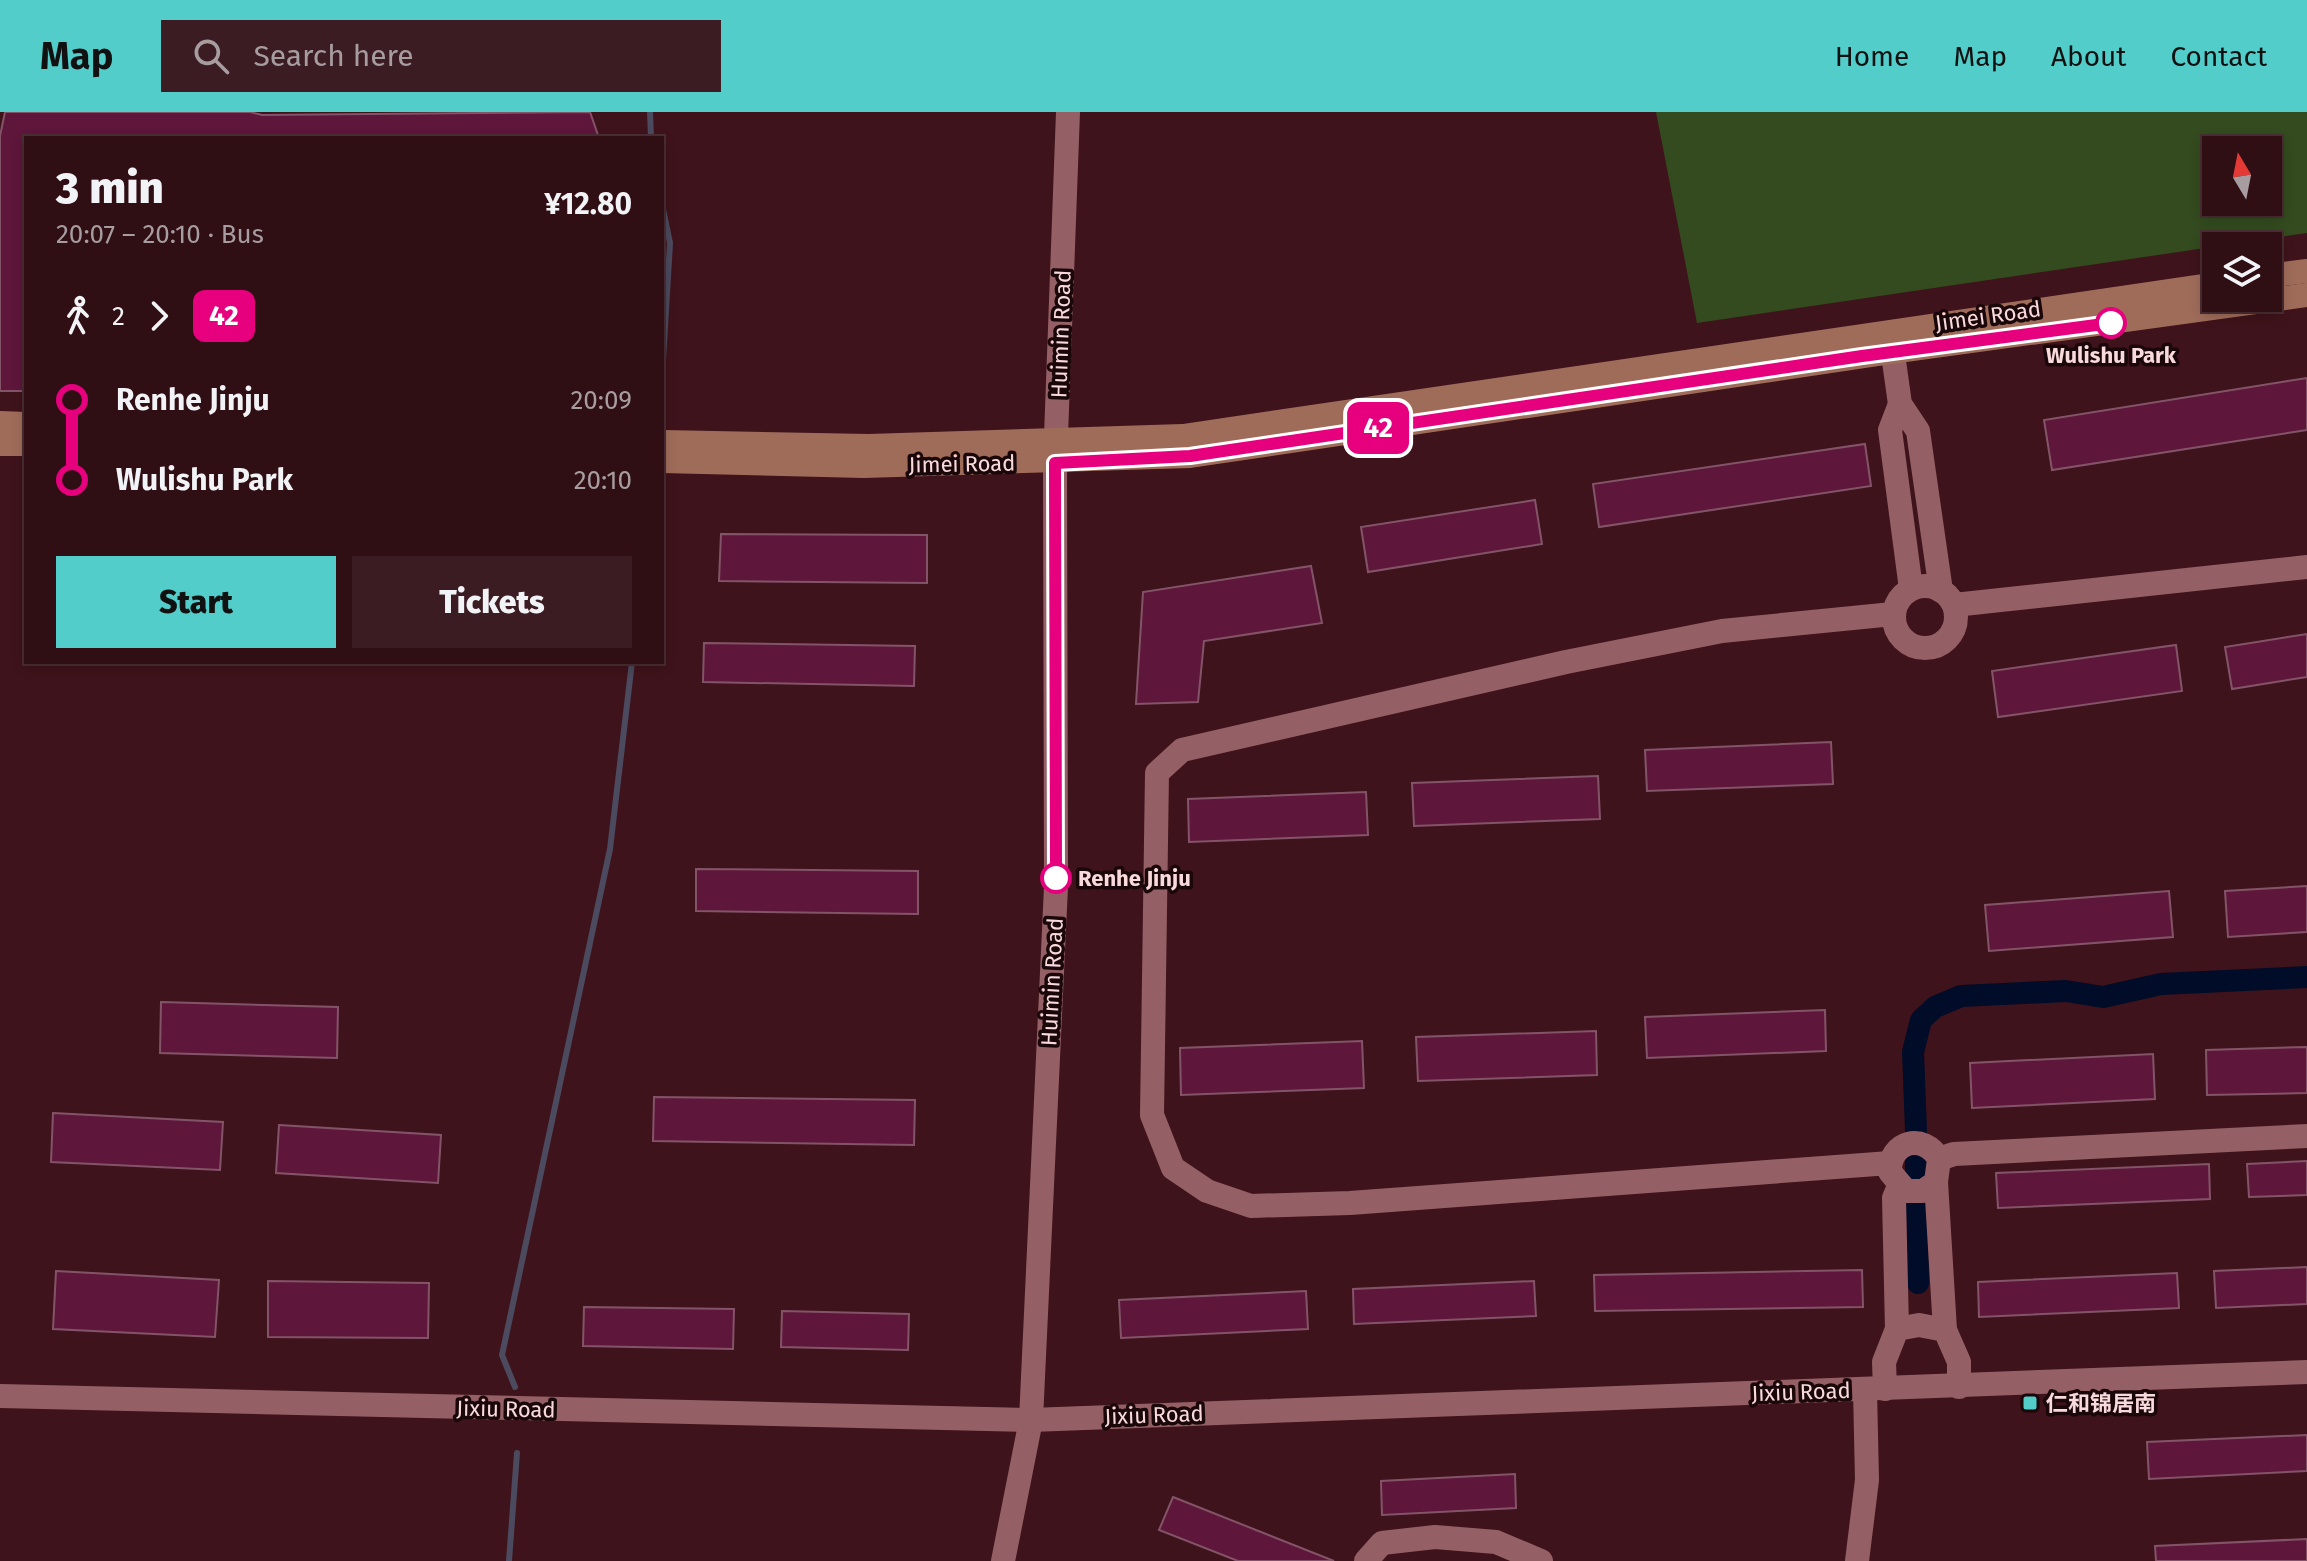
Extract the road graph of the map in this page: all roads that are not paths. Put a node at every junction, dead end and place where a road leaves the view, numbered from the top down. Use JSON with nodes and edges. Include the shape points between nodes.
{"nodes":[{"id":1,"x":1068,"y":112,"type":"edge"},
{"id":2,"x":2307,"y":271,"type":"edge"},
{"id":3,"x":2282,"y":274,"type":"edge"},
{"id":4,"x":2202,"y":286,"type":"edge"},
{"id":5,"x":2307,"y":295,"type":"edge"},
{"id":6,"x":1891,"y":341,"type":"junction"},
{"id":7,"x":1900,"y":404,"type":"junction"},
{"id":8,"x":0,"y":423,"type":"edge"},
{"id":9,"x":24,"y":424,"type":"edge"},
{"id":10,"x":664,"y":442,"type":"edge"},
{"id":11,"x":0,"y":444,"type":"edge"},
{"id":12,"x":24,"y":444,"type":"edge"},
{"id":13,"x":1056,"y":452,"type":"junction"},
{"id":14,"x":664,"y":461,"type":"edge"},
{"id":15,"x":2307,"y":567,"type":"edge"},
{"id":16,"x":1911,"y":589,"type":"junction"},
{"id":17,"x":1947,"y":598,"type":"junction"},
{"id":18,"x":1893,"y":614,"type":"junction"},
{"id":19,"x":2307,"y":1136,"type":"edge"},
{"id":20,"x":1937,"y":1170,"type":"junction"},
{"id":21,"x":1894,"y":1175,"type":"junction"},
{"id":22,"x":1897,"y":1329,"type":"junction"},
{"id":23,"x":1945,"y":1330,"type":"junction"},
{"id":24,"x":2307,"y":1372,"type":"edge"},
{"id":25,"x":1959,"y":1387,"type":"junction"},
{"id":26,"x":1875,"y":1389,"type":"junction"},
{"id":27,"x":0,"y":1396,"type":"edge"},
{"id":28,"x":1031,"y":1420,"type":"junction"},
{"id":29,"x":1003,"y":1561,"type":"edge"},
{"id":30,"x":1366,"y":1561,"type":"edge"},
{"id":31,"x":1541,"y":1561,"type":"edge"},
{"id":32,"x":1857,"y":1561,"type":"edge"}],
"edges":[{"from":1,"to":13,"type":"street","name":"Huimin Road"},
{"from":2,"to":3,"type":"main road"},
{"from":4,"to":6,"type":"main road","name":"Jimei Road"},
{"from":5,"to":6,"type":"main road","name":"Jimei Road"},
{"from":6,"to":7,"type":"street"},
{"from":6,"to":13,"type":"main road","name":"Jimei Road"},
{"from":7,"to":16,"type":"street","via":[[1890,430]]},
{"from":7,"to":17,"type":"street","via":[[1918,431]]},
{"from":8,"to":9,"type":"main road"},
{"from":10,"to":13,"type":"main road","name":"Jimei Road"},
{"from":11,"to":12,"type":"main road"},
{"from":13,"to":14,"type":"main road","name":"Jimei Road","via":[[864,466]]},
{"from":13,"to":28,"type":"street","name":"Huimin Road","via":[[1056,887]]},
{"from":15,"to":17,"type":"street"},
{"from":16,"to":17,"type":"street","via":[[1931,587]]},
{"from":16,"to":18,"type":"street"},
{"from":17,"to":18,"type":"street","via":[[1955,625],[1944,642],[1925,648],[1898,634]]},
{"from":18,"to":21,"type":"street","via":[[1722,631],[1182,750],[1157,773],[1152,1115],[1173,1168],[1207,1191],[1251,1206]]},
{"from":19,"to":20,"type":"street","via":[[1954,1154]]},
{"from":20,"to":21,"type":"street","via":[[1914,1193]]},
{"from":20,"to":21,"type":"street","via":[[1929,1146],[1913,1142],[1898,1149]]},
{"from":20,"to":23,"type":"street"},
{"from":21,"to":22,"type":"street"},
{"from":22,"to":23,"type":"street","via":[[1919,1325]]},
{"from":22,"to":26,"type":"street"},
{"from":23,"to":25,"type":"street","via":[[1959,1362]]},
{"from":24,"to":25,"type":"street","name":"Jixiu Road"},
{"from":25,"to":26,"type":"street","name":"Jixiu Road"},
{"from":26,"to":28,"type":"street","name":"Jixiu Road"},
{"from":26,"to":32,"type":"street"},
{"from":27,"to":28,"type":"street","name":"Jixiu Road"},
{"from":28,"to":29,"type":"street","name":"Huimin Road"},
{"from":30,"to":31,"type":"street","via":[[1382,1543],[1435,1537],[1496,1542]]}]}
